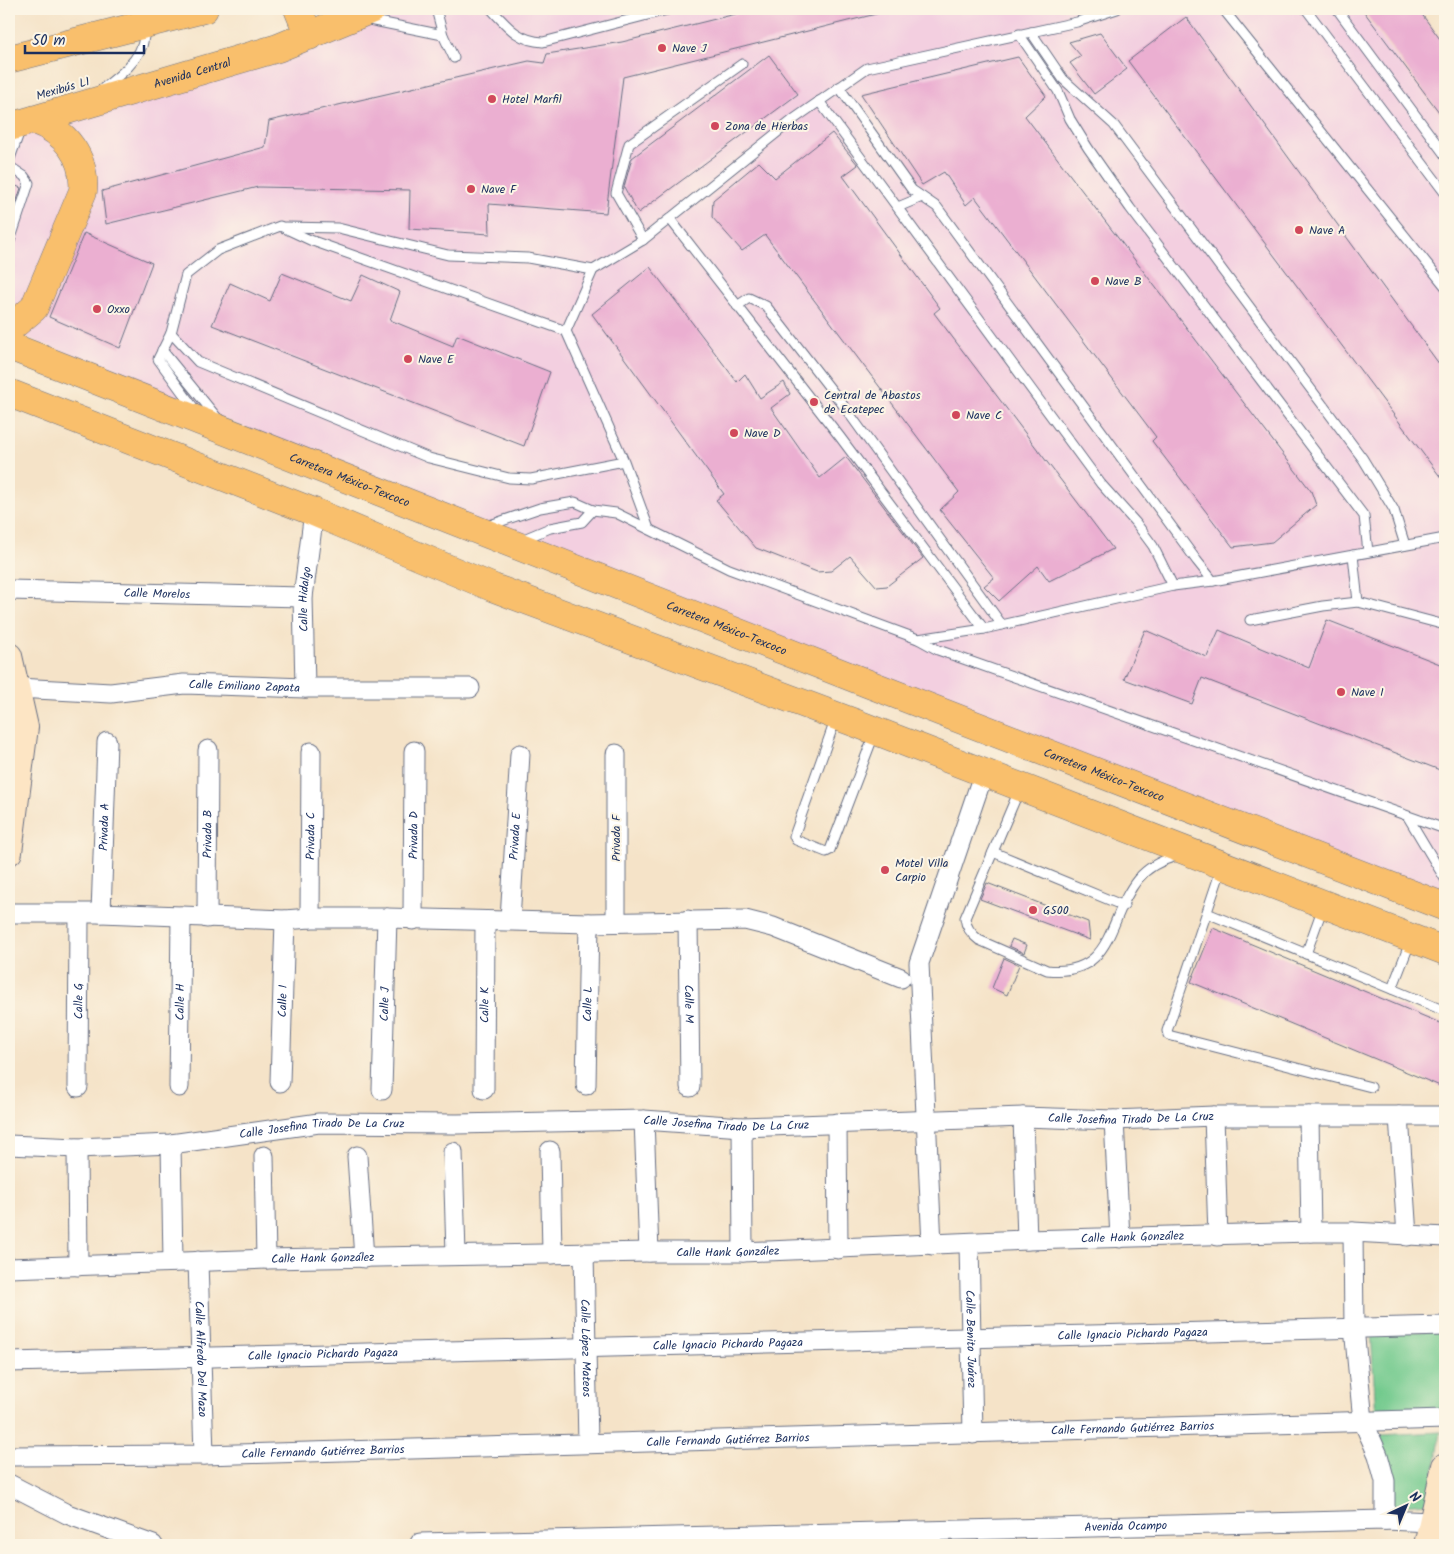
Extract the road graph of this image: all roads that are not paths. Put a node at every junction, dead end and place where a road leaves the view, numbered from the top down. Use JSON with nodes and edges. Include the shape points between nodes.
{"nodes":[{"id":1,"x":298,"y":9,"type":"edge"},
{"id":2,"x":436,"y":9,"type":"edge"},
{"id":3,"x":491,"y":9,"type":"edge"},
{"id":4,"x":671,"y":9,"type":"edge"},
{"id":5,"x":1117,"y":9,"type":"edge"},
{"id":6,"x":1223,"y":9,"type":"edge"},
{"id":7,"x":1306,"y":9,"type":"edge"},
{"id":8,"x":1337,"y":9,"type":"edge"},
{"id":9,"x":197,"y":10,"type":"edge"},
{"id":10,"x":363,"y":13,"type":"edge"},
{"id":11,"x":137,"y":20,"type":"edge"},
{"id":12,"x":1031,"y":32,"type":"junction"},
{"id":13,"x":1019,"y":34,"type":"junction"},
{"id":14,"x":443,"y":35,"type":"junction"},
{"id":15,"x":309,"y":36,"type":"junction"},
{"id":16,"x":9,"y":41,"type":"edge"},
{"id":17,"x":454,"y":58,"type":"dead end"},
{"id":18,"x":9,"y":59,"type":"edge"},
{"id":19,"x":742,"y":64,"type":"dead end"},
{"id":20,"x":9,"y":68,"type":"edge"},
{"id":21,"x":1063,"y":79,"type":"junction"},
{"id":22,"x":840,"y":87,"type":"junction"},
{"id":23,"x":1058,"y":91,"type":"junction"},
{"id":24,"x":819,"y":101,"type":"junction"},
{"id":25,"x":18,"y":122,"type":"edge"},
{"id":26,"x":1445,"y":155,"type":"edge"},
{"id":27,"x":9,"y":161,"type":"edge"},
{"id":28,"x":9,"y":166,"type":"edge"},
{"id":29,"x":1445,"y":193,"type":"edge"},
{"id":30,"x":922,"y":196,"type":"junction"},
{"id":31,"x":898,"y":207,"type":"junction"},
{"id":32,"x":670,"y":219,"type":"junction"},
{"id":33,"x":280,"y":226,"type":"junction"},
{"id":34,"x":643,"y":240,"type":"junction"},
{"id":35,"x":9,"y":244,"type":"edge"},
{"id":36,"x":593,"y":270,"type":"junction"},
{"id":37,"x":1445,"y":286,"type":"edge"},
{"id":38,"x":737,"y":306,"type":"junction"},
{"id":39,"x":9,"y":329,"type":"edge"},
{"id":40,"x":566,"y":331,"type":"junction"},
{"id":41,"x":172,"y":333,"type":"junction"},
{"id":42,"x":9,"y":346,"type":"edge"},
{"id":43,"x":162,"y":350,"type":"junction"},
{"id":44,"x":9,"y":392,"type":"edge"},
{"id":45,"x":216,"y":428,"type":"junction"},
{"id":46,"x":624,"y":461,"type":"junction"},
{"id":47,"x":593,"y":510,"type":"junction"},
{"id":48,"x":314,"y":512,"type":"junction"},
{"id":49,"x":649,"y":528,"type":"junction"},
{"id":50,"x":477,"y":530,"type":"junction"},
{"id":51,"x":1445,"y":538,"type":"edge"},
{"id":52,"x":512,"y":544,"type":"junction"},
{"id":53,"x":1406,"y":545,"type":"junction"},
{"id":54,"x":1368,"y":552,"type":"junction"},
{"id":55,"x":1353,"y":555,"type":"junction"},
{"id":56,"x":1213,"y":580,"type":"junction"},
{"id":57,"x":1173,"y":586,"type":"junction"},
{"id":58,"x":9,"y":590,"type":"edge"},
{"id":59,"x":304,"y":597,"type":"junction"},
{"id":60,"x":1358,"y":602,"type":"junction"},
{"id":61,"x":1250,"y":620,"type":"dead end"},
{"id":62,"x":1002,"y":625,"type":"junction"},
{"id":63,"x":1445,"y":625,"type":"edge"},
{"id":64,"x":984,"y":630,"type":"junction"},
{"id":65,"x":918,"y":639,"type":"junction"},
{"id":66,"x":9,"y":656,"type":"edge"},
{"id":67,"x":832,"y":670,"type":"junction"},
{"id":68,"x":869,"y":684,"type":"junction"},
{"id":69,"x":17,"y":688,"type":"junction"},
{"id":70,"x":305,"y":688,"type":"junction"},
{"id":71,"x":470,"y":688,"type":"dead end"},
{"id":72,"x":847,"y":719,"type":"junction"},
{"id":73,"x":17,"y":727,"type":"edge"},
{"id":74,"x":107,"y":742,"type":"dead end"},
{"id":75,"x":208,"y":750,"type":"dead end"},
{"id":76,"x":414,"y":751,"type":"dead end"},
{"id":77,"x":311,"y":752,"type":"dead end"},
{"id":78,"x":615,"y":753,"type":"dead end"},
{"id":79,"x":520,"y":754,"type":"dead end"},
{"id":80,"x":984,"y":772,"type":"junction"},
{"id":81,"x":1021,"y":786,"type":"junction"},
{"id":82,"x":12,"y":791,"type":"edge"},
{"id":83,"x":1408,"y":816,"type":"junction"},
{"id":84,"x":1445,"y":829,"type":"edge"},
{"id":85,"x":9,"y":852,"type":"edge"},
{"id":86,"x":993,"y":852,"type":"junction"},
{"id":87,"x":1197,"y":854,"type":"junction"},
{"id":88,"x":1223,"y":864,"type":"junction"},
{"id":89,"x":1445,"y":878,"type":"edge"},
{"id":90,"x":1324,"y":904,"type":"junction"},
{"id":91,"x":1124,"y":906,"type":"junction"},
{"id":92,"x":1445,"y":907,"type":"edge"},
{"id":93,"x":9,"y":913,"type":"edge"},
{"id":94,"x":79,"y":913,"type":"junction"},
{"id":95,"x":101,"y":913,"type":"junction"},
{"id":96,"x":1207,"y":913,"type":"junction"},
{"id":97,"x":182,"y":916,"type":"junction"},
{"id":98,"x":207,"y":918,"type":"junction"},
{"id":99,"x":310,"y":918,"type":"junction"},
{"id":100,"x":387,"y":918,"type":"junction"},
{"id":101,"x":285,"y":920,"type":"junction"},
{"id":102,"x":413,"y":920,"type":"junction"},
{"id":103,"x":510,"y":920,"type":"junction"},
{"id":104,"x":688,"y":920,"type":"junction"},
{"id":105,"x":485,"y":921,"type":"junction"},
{"id":106,"x":616,"y":922,"type":"junction"},
{"id":107,"x":589,"y":923,"type":"junction"},
{"id":108,"x":1412,"y":938,"type":"junction"},
{"id":109,"x":1445,"y":951,"type":"edge"},
{"id":110,"x":1306,"y":954,"type":"junction"},
{"id":111,"x":901,"y":978,"type":"dead end"},
{"id":112,"x":1392,"y":989,"type":"junction"},
{"id":113,"x":1445,"y":1011,"type":"edge"},
{"id":114,"x":280,"y":1082,"type":"dead end"},
{"id":115,"x":586,"y":1085,"type":"dead end"},
{"id":116,"x":78,"y":1087,"type":"dead end"},
{"id":117,"x":179,"y":1087,"type":"dead end"},
{"id":118,"x":690,"y":1087,"type":"dead end"},
{"id":119,"x":1371,"y":1087,"type":"dead end"},
{"id":120,"x":484,"y":1088,"type":"dead end"},
{"id":121,"x":382,"y":1090,"type":"dead end"},
{"id":122,"x":1214,"y":1116,"type":"junction"},
{"id":123,"x":1309,"y":1116,"type":"junction"},
{"id":124,"x":1399,"y":1116,"type":"junction"},
{"id":125,"x":1445,"y":1116,"type":"edge"},
{"id":126,"x":1023,"y":1117,"type":"junction"},
{"id":127,"x":925,"y":1119,"type":"junction"},
{"id":128,"x":644,"y":1120,"type":"junction"},
{"id":129,"x":1114,"y":1120,"type":"junction"},
{"id":130,"x":837,"y":1123,"type":"junction"},
{"id":131,"x":742,"y":1127,"type":"junction"},
{"id":132,"x":171,"y":1144,"type":"junction"},
{"id":133,"x":9,"y":1145,"type":"edge"},
{"id":134,"x":77,"y":1148,"type":"junction"},
{"id":135,"x":550,"y":1151,"type":"dead end"},
{"id":136,"x":453,"y":1152,"type":"dead end"},
{"id":137,"x":264,"y":1156,"type":"dead end"},
{"id":138,"x":357,"y":1156,"type":"dead end"},
{"id":139,"x":1311,"y":1232,"type":"junction"},
{"id":140,"x":1353,"y":1232,"type":"junction"},
{"id":141,"x":1218,"y":1236,"type":"junction"},
{"id":142,"x":1407,"y":1236,"type":"junction"},
{"id":143,"x":1445,"y":1237,"type":"edge"},
{"id":144,"x":1120,"y":1238,"type":"junction"},
{"id":145,"x":1027,"y":1240,"type":"junction"},
{"id":146,"x":932,"y":1244,"type":"junction"},
{"id":147,"x":969,"y":1244,"type":"junction"},
{"id":148,"x":838,"y":1249,"type":"junction"},
{"id":149,"x":649,"y":1252,"type":"junction"},
{"id":150,"x":743,"y":1252,"type":"junction"},
{"id":151,"x":584,"y":1253,"type":"junction"},
{"id":152,"x":552,"y":1254,"type":"junction"},
{"id":153,"x":456,"y":1255,"type":"junction"},
{"id":154,"x":364,"y":1258,"type":"junction"},
{"id":155,"x":266,"y":1259,"type":"junction"},
{"id":156,"x":198,"y":1261,"type":"junction"},
{"id":157,"x":173,"y":1262,"type":"junction"},
{"id":158,"x":78,"y":1266,"type":"junction"},
{"id":159,"x":9,"y":1268,"type":"edge"},
{"id":160,"x":1445,"y":1326,"type":"edge"},
{"id":161,"x":1354,"y":1328,"type":"junction"},
{"id":162,"x":971,"y":1339,"type":"junction"},
{"id":163,"x":587,"y":1349,"type":"junction"},
{"id":164,"x":202,"y":1357,"type":"junction"},
{"id":165,"x":9,"y":1362,"type":"edge"},
{"id":166,"x":1445,"y":1419,"type":"edge"},
{"id":167,"x":1363,"y":1421,"type":"junction"},
{"id":168,"x":973,"y":1434,"type":"junction"},
{"id":169,"x":588,"y":1443,"type":"junction"},
{"id":170,"x":204,"y":1455,"type":"junction"},
{"id":171,"x":9,"y":1456,"type":"edge"},
{"id":172,"x":1445,"y":1466,"type":"edge"},
{"id":173,"x":9,"y":1484,"type":"edge"},
{"id":174,"x":1385,"y":1520,"type":"junction"},
{"id":175,"x":1429,"y":1534,"type":"edge"},
{"id":176,"x":1006,"y":1537,"type":"edge"},
{"id":177,"x":640,"y":1542,"type":"edge"},
{"id":178,"x":420,"y":1543,"type":"dead end"},
{"id":179,"x":153,"y":1545,"type":"edge"}],
"edges":[{"from":1,"to":15,"type":"highway"},
{"from":2,"to":14,"type":"lane"},
{"from":3,"to":4,"type":"lane","via":[[514,34],[529,42],[543,42]]},
{"from":5,"to":12,"type":"lane"},
{"from":6,"to":37,"type":"lane"},
{"from":7,"to":29,"type":"lane"},
{"from":8,"to":26,"type":"lane"},
{"from":9,"to":11,"type":"highway"},
{"from":10,"to":14,"type":"lane","via":[[382,25]]},
{"from":10,"to":15,"type":"highway","name":"Avenida Central"},
{"from":11,"to":16,"type":"highway"},
{"from":11,"to":18,"type":"highway"},
{"from":11,"to":20,"type":"lane","via":[[123,37]]},
{"from":11,"to":25,"type":"lane","name":"Mexibús L1","via":[[144,37],[135,58],[120,76],[94,95]]},
{"from":12,"to":13,"type":"lane"},
{"from":12,"to":21,"type":"lane"},
{"from":13,"to":22,"type":"lane","via":[[867,68]]},
{"from":13,"to":23,"type":"lane"},
{"from":14,"to":17,"type":"lane"},
{"from":15,"to":25,"type":"highway","name":"Avenida Central","via":[[278,48]]},
{"from":19,"to":34,"type":"lane","via":[[629,144],[616,194]]},
{"from":21,"to":23,"type":"lane"},
{"from":21,"to":53,"type":"lane","via":[[1114,125],[1363,459],[1394,510]]},
{"from":22,"to":24,"type":"lane"},
{"from":22,"to":30,"type":"lane","via":[[912,190]]},
{"from":23,"to":54,"type":"lane","via":[[1070,119],[1130,208],[1364,516]]},
{"from":24,"to":31,"type":"lane"},
{"from":24,"to":32,"type":"lane"},
{"from":25,"to":27,"type":"lane"},
{"from":25,"to":39,"type":"highway","via":[[62,135],[75,151],[83,171],[83,190],[34,308]]},
{"from":28,"to":35,"type":"lane","via":[[29,183]]},
{"from":30,"to":31,"type":"lane"},
{"from":30,"to":56,"type":"lane","via":[[937,207]]},
{"from":31,"to":57,"type":"lane","via":[[1100,484],[1153,546]]},
{"from":32,"to":34,"type":"lane"},
{"from":32,"to":38,"type":"lane"},
{"from":33,"to":36,"type":"lane","via":[[338,228],[448,255],[528,258]]},
{"from":33,"to":40,"type":"lane","via":[[310,240]]},
{"from":33,"to":41,"type":"lane","via":[[218,250],[186,275]]},
{"from":34,"to":36,"type":"lane"},
{"from":36,"to":40,"type":"lane"},
{"from":38,"to":62,"type":"lane","via":[[749,298],[766,306],[843,405]]},
{"from":38,"to":64,"type":"lane"},
{"from":40,"to":46,"type":"lane"},
{"from":41,"to":43,"type":"lane"},
{"from":41,"to":46,"type":"lane","via":[[198,362],[429,458],[509,478],[531,479]]},
{"from":42,"to":45,"type":"highway","name":"Carretera México-Texcoco"},
{"from":43,"to":45,"type":"lane","via":[[207,404]]},
{"from":43,"to":45,"type":"lane","via":[[158,358]]},
{"from":44,"to":48,"type":"highway"},
{"from":45,"to":50,"type":"highway","name":"Carretera México-Texcoco"},
{"from":46,"to":49,"type":"lane"},
{"from":47,"to":49,"type":"lane","via":[[616,513]]},
{"from":47,"to":50,"type":"lane","via":[[575,502],[542,508]]},
{"from":47,"to":52,"type":"lane","via":[[582,522],[552,528]]},
{"from":48,"to":59,"type":"street","name":"Calle Hidalgo"},
{"from":48,"to":72,"type":"highway","via":[[494,588]]},
{"from":49,"to":65,"type":"lane","via":[[729,569]]},
{"from":50,"to":52,"type":"highway","name":"Carretera México-Texcoco"},
{"from":51,"to":53,"type":"lane"},
{"from":52,"to":67,"type":"highway","name":"Carretera México-Texcoco"},
{"from":53,"to":54,"type":"lane"},
{"from":54,"to":55,"type":"lane"},
{"from":55,"to":56,"type":"lane"},
{"from":55,"to":60,"type":"lane"},
{"from":56,"to":57,"type":"lane"},
{"from":57,"to":62,"type":"lane"},
{"from":58,"to":59,"type":"street","name":"Calle Morelos"},
{"from":59,"to":70,"type":"street","name":"Calle Hidalgo"},
{"from":60,"to":61,"type":"lane"},
{"from":60,"to":63,"type":"lane"},
{"from":62,"to":64,"type":"lane"},
{"from":64,"to":65,"type":"lane"},
{"from":65,"to":83,"type":"lane","via":[[938,650]]},
{"from":66,"to":69,"type":"street"},
{"from":67,"to":68,"type":"highway","name":"Carretera México-Texcoco"},
{"from":67,"to":72,"type":"highway","via":[[840,681],[840,695],[831,705]]},
{"from":68,"to":72,"type":"highway","via":[[857,690],[850,700],[851,713]]},
{"from":68,"to":92,"type":"highway","name":"Carretera México-Texcoco"},
{"from":69,"to":70,"type":"street","name":"Calle Emiliano Zapata","via":[[111,693],[184,684]]},
{"from":69,"to":73,"type":"street"},
{"from":70,"to":71,"type":"street","name":"Calle Emiliano Zapata"},
{"from":72,"to":72,"type":"lane","via":[[794,836],[796,840],[826,852],[830,850]]},
{"from":72,"to":80,"type":"highway"},
{"from":73,"to":82,"type":"street"},
{"from":74,"to":95,"type":"street","name":"Privada A"},
{"from":75,"to":98,"type":"street","name":"Privada B"},
{"from":76,"to":102,"type":"street","name":"Privada D"},
{"from":77,"to":99,"type":"street","name":"Privada C"},
{"from":78,"to":106,"type":"street","name":"Privada F"},
{"from":79,"to":103,"type":"street","name":"Privada E"},
{"from":80,"to":81,"type":"highway"},
{"from":80,"to":127,"type":"street","via":[[919,963]]},
{"from":81,"to":86,"type":"lane"},
{"from":81,"to":87,"type":"highway"},
{"from":82,"to":85,"type":"street"},
{"from":83,"to":84,"type":"lane"},
{"from":83,"to":89,"type":"lane"},
{"from":86,"to":91,"type":"lane"},
{"from":86,"to":91,"type":"lane","via":[[965,918],[968,928],[979,940],[1047,970],[1068,970],[1096,956],[1109,940]]},
{"from":87,"to":88,"type":"highway"},
{"from":87,"to":91,"type":"lane","via":[[1167,858],[1148,869],[1132,888]]},
{"from":88,"to":90,"type":"highway"},
{"from":88,"to":96,"type":"lane"},
{"from":90,"to":108,"type":"highway"},
{"from":90,"to":110,"type":"lane"},
{"from":93,"to":94,"type":"street"},
{"from":94,"to":95,"type":"street"},
{"from":94,"to":116,"type":"street","name":"Calle G"},
{"from":95,"to":97,"type":"street"},
{"from":96,"to":110,"type":"lane"},
{"from":96,"to":119,"type":"lane","via":[[1168,1035]]},
{"from":97,"to":98,"type":"street"},
{"from":97,"to":117,"type":"street","name":"Calle H"},
{"from":98,"to":101,"type":"street"},
{"from":99,"to":100,"type":"street"},
{"from":99,"to":101,"type":"street"},
{"from":100,"to":102,"type":"street"},
{"from":100,"to":121,"type":"street","name":"Calle J"},
{"from":101,"to":114,"type":"street","name":"Calle I"},
{"from":102,"to":105,"type":"street"},
{"from":103,"to":105,"type":"street"},
{"from":103,"to":107,"type":"street"},
{"from":104,"to":106,"type":"street"},
{"from":104,"to":111,"type":"street","via":[[758,923]]},
{"from":104,"to":118,"type":"street","name":"Calle M"},
{"from":105,"to":120,"type":"street","name":"Calle K"},
{"from":106,"to":107,"type":"street"},
{"from":107,"to":115,"type":"street","name":"Calle L"},
{"from":108,"to":109,"type":"highway"},
{"from":108,"to":112,"type":"lane"},
{"from":110,"to":112,"type":"lane"},
{"from":112,"to":113,"type":"lane"},
{"from":122,"to":123,"type":"street","name":"Calle Josefina Tirado De La Cruz"},
{"from":122,"to":129,"type":"street","name":"Calle Josefina Tirado De La Cruz"},
{"from":122,"to":141,"type":"street"},
{"from":123,"to":124,"type":"street","name":"Calle Josefina Tirado De La Cruz"},
{"from":123,"to":139,"type":"street"},
{"from":124,"to":125,"type":"street","name":"Calle Josefina Tirado De La Cruz"},
{"from":124,"to":142,"type":"street"},
{"from":126,"to":127,"type":"street","name":"Calle Josefina Tirado De La Cruz"},
{"from":126,"to":129,"type":"street","name":"Calle Josefina Tirado De La Cruz"},
{"from":126,"to":145,"type":"street"},
{"from":127,"to":130,"type":"street","name":"Calle Josefina Tirado De La Cruz"},
{"from":127,"to":146,"type":"street"},
{"from":128,"to":131,"type":"street","name":"Calle Josefina Tirado De La Cruz"},
{"from":128,"to":132,"type":"street","name":"Calle Josefina Tirado De La Cruz","via":[[319,1123]]},
{"from":128,"to":149,"type":"street"},
{"from":129,"to":144,"type":"street"},
{"from":130,"to":131,"type":"street","name":"Calle Josefina Tirado De La Cruz"},
{"from":130,"to":148,"type":"street"},
{"from":131,"to":150,"type":"street"},
{"from":132,"to":134,"type":"street","name":"Calle Josefina Tirado De La Cruz"},
{"from":132,"to":157,"type":"street"},
{"from":133,"to":134,"type":"street","name":"Calle Josefina Tirado De La Cruz"},
{"from":134,"to":158,"type":"street"},
{"from":135,"to":152,"type":"street"},
{"from":136,"to":153,"type":"street"},
{"from":137,"to":155,"type":"street"},
{"from":138,"to":154,"type":"street"},
{"from":139,"to":140,"type":"street","name":"Calle Hank González"},
{"from":139,"to":141,"type":"street","name":"Calle Hank González"},
{"from":140,"to":142,"type":"street","name":"Calle Hank González"},
{"from":140,"to":161,"type":"street"},
{"from":141,"to":144,"type":"street","name":"Calle Hank González"},
{"from":142,"to":143,"type":"street","name":"Calle Hank González"},
{"from":144,"to":145,"type":"street","name":"Calle Hank González"},
{"from":145,"to":147,"type":"street","name":"Calle Hank González"},
{"from":146,"to":147,"type":"street","name":"Calle Hank González"},
{"from":146,"to":148,"type":"street","name":"Calle Hank González"},
{"from":147,"to":162,"type":"street","name":"Calle Benito Juárez"},
{"from":148,"to":150,"type":"street","name":"Calle Hank González"},
{"from":149,"to":150,"type":"street","name":"Calle Hank González"},
{"from":149,"to":151,"type":"street","name":"Calle Hank González"},
{"from":151,"to":152,"type":"street","name":"Calle Hank González"},
{"from":151,"to":163,"type":"street","name":"Calle López Mateos"},
{"from":152,"to":153,"type":"street","name":"Calle Hank González"},
{"from":153,"to":154,"type":"street","name":"Calle Hank González"},
{"from":154,"to":155,"type":"street","name":"Calle Hank González"},
{"from":155,"to":156,"type":"street","name":"Calle Hank González"},
{"from":156,"to":157,"type":"street","name":"Calle Hank González"},
{"from":156,"to":164,"type":"street","name":"Calle Alfredo Del Mazo"},
{"from":157,"to":158,"type":"street","name":"Calle Hank González"},
{"from":158,"to":159,"type":"street","name":"Calle Hank González"},
{"from":160,"to":161,"type":"street","name":"Calle Ignacio Pichardo Pagaza"},
{"from":161,"to":162,"type":"street","name":"Calle Ignacio Pichardo Pagaza"},
{"from":161,"to":167,"type":"street"},
{"from":162,"to":163,"type":"street","name":"Calle Ignacio Pichardo Pagaza"},
{"from":162,"to":168,"type":"street","name":"Calle Benito Juárez"},
{"from":163,"to":164,"type":"street","name":"Calle Ignacio Pichardo Pagaza"},
{"from":163,"to":169,"type":"street","name":"Calle López Mateos"},
{"from":164,"to":165,"type":"street","name":"Calle Ignacio Pichardo Pagaza"},
{"from":164,"to":170,"type":"street","name":"Calle Alfredo Del Mazo"},
{"from":166,"to":167,"type":"street","name":"Calle Fernando Gutiérrez Barrios"},
{"from":167,"to":168,"type":"street","name":"Calle Fernando Gutiérrez Barrios"},
{"from":167,"to":174,"type":"street","via":[[1378,1454],[1385,1481]]},
{"from":168,"to":169,"type":"street","name":"Calle Fernando Gutiérrez Barrios"},
{"from":169,"to":170,"type":"street","name":"Calle Fernando Gutiérrez Barrios"},
{"from":170,"to":171,"type":"street","name":"Calle Fernando Gutiérrez Barrios"},
{"from":172,"to":175,"type":"street"},
{"from":173,"to":179,"type":"street","via":[[67,1514]]},
{"from":174,"to":175,"type":"street","name":"Avenida Ocampo"},
{"from":174,"to":176,"type":"street","name":"Avenida Ocampo"},
{"from":176,"to":177,"type":"street","name":"Avenida Ocampo"},
{"from":177,"to":178,"type":"street","name":"Avenida Ocampo"}]}
